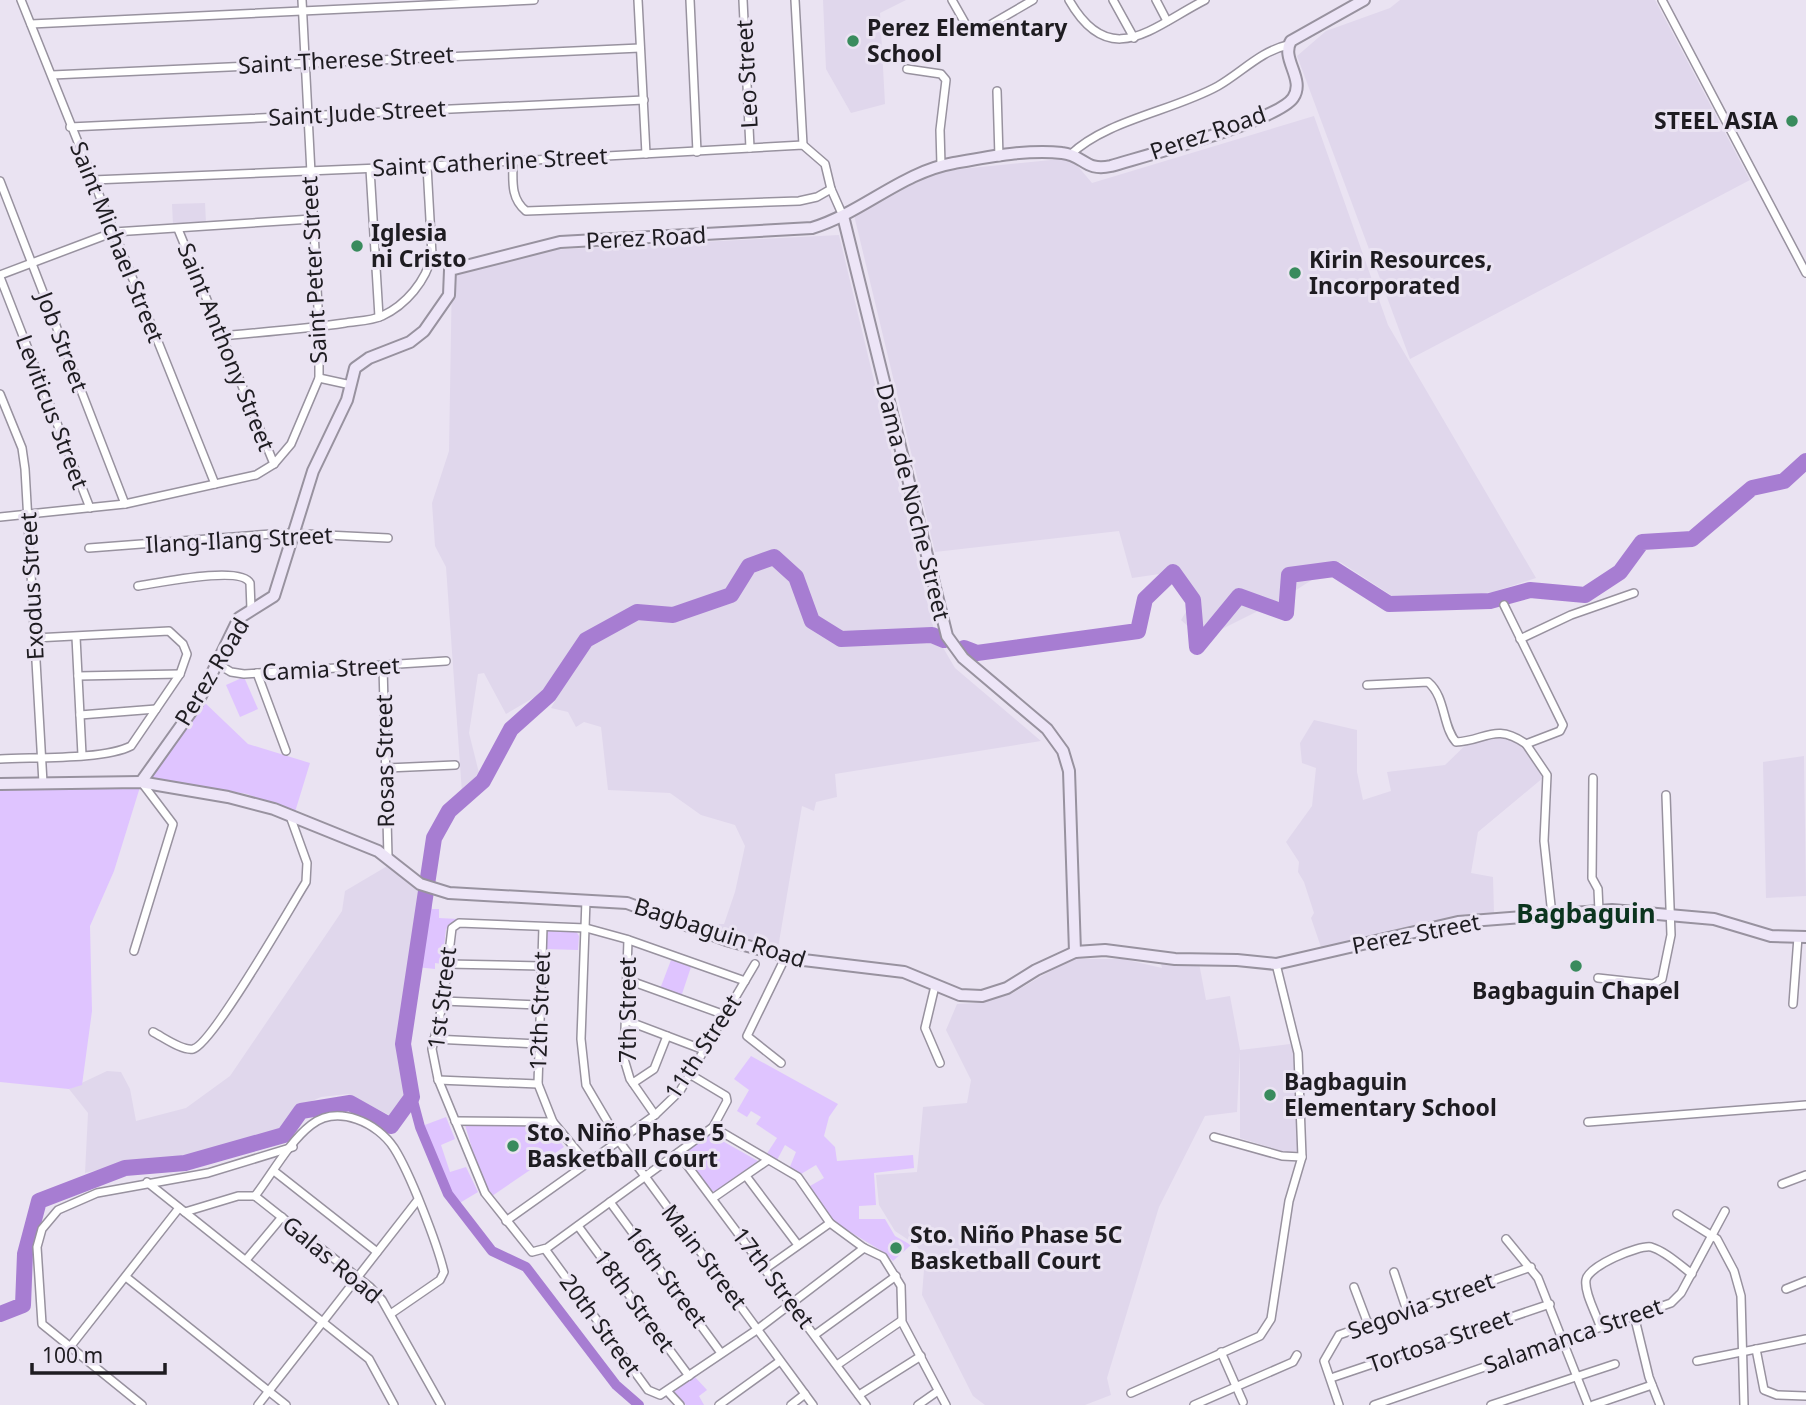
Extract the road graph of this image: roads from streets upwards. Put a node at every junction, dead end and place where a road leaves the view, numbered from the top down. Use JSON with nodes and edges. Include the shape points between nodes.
{"nodes":[{"id":1,"x":21,"y":0,"type":"edge"},
{"id":2,"x":302,"y":0,"type":"edge"},
{"id":3,"x":534,"y":0,"type":"edge"},
{"id":4,"x":638,"y":0,"type":"edge"},
{"id":5,"x":690,"y":0,"type":"edge"},
{"id":6,"x":743,"y":0,"type":"edge"},
{"id":7,"x":795,"y":0,"type":"edge"},
{"id":8,"x":952,"y":0,"type":"edge"},
{"id":9,"x":1033,"y":0,"type":"edge"},
{"id":10,"x":1069,"y":0,"type":"edge"},
{"id":11,"x":1112,"y":0,"type":"edge"},
{"id":12,"x":1156,"y":0,"type":"edge"},
{"id":13,"x":1364,"y":0,"type":"edge"},
{"id":14,"x":1662,"y":0,"type":"edge"},
{"id":15,"x":1202,"y":1,"type":"edge"},
{"id":16,"x":1018,"y":4,"type":"edge"},
{"id":17,"x":302,"y":12,"type":"junction"},
{"id":18,"x":1167,"y":21,"type":"junction"},
{"id":19,"x":31,"y":24,"type":"junction"},
{"id":20,"x":1135,"y":38,"type":"junction"},
{"id":21,"x":1288,"y":45,"type":"junction"},
{"id":22,"x":640,"y":48,"type":"junction"},
{"id":23,"x":303,"y":61,"type":"junction"},
{"id":24,"x":907,"y":69,"type":"dead end"},
{"id":25,"x":52,"y":75,"type":"junction"},
{"id":26,"x":997,"y":91,"type":"dead end"},
{"id":27,"x":644,"y":100,"type":"junction"},
{"id":28,"x":307,"y":115,"type":"junction"},
{"id":29,"x":70,"y":127,"type":"junction"},
{"id":30,"x":803,"y":145,"type":"junction"},
{"id":31,"x":750,"y":148,"type":"junction"},
{"id":32,"x":697,"y":152,"type":"junction"},
{"id":33,"x":646,"y":154,"type":"junction"},
{"id":34,"x":1070,"y":155,"type":"junction"},
{"id":35,"x":999,"y":157,"type":"junction"},
{"id":36,"x":513,"y":161,"type":"junction"},
{"id":37,"x":941,"y":165,"type":"junction"},
{"id":38,"x":426,"y":166,"type":"junction"},
{"id":39,"x":370,"y":169,"type":"junction"},
{"id":40,"x":309,"y":171,"type":"junction"},
{"id":41,"x":93,"y":180,"type":"junction"},
{"id":42,"x":0,"y":181,"type":"edge"},
{"id":43,"x":831,"y":189,"type":"junction"},
{"id":44,"x":843,"y":216,"type":"junction"},
{"id":45,"x":312,"y":219,"type":"junction"},
{"id":46,"x":178,"y":229,"type":"junction"},
{"id":47,"x":114,"y":232,"type":"junction"},
{"id":48,"x":32,"y":264,"type":"junction"},
{"id":49,"x":1806,"y":273,"type":"edge"},
{"id":50,"x":0,"y":276,"type":"edge"},
{"id":51,"x":379,"y":317,"type":"junction"},
{"id":52,"x":319,"y":327,"type":"junction"},
{"id":53,"x":221,"y":336,"type":"junction"},
{"id":54,"x":319,"y":378,"type":"junction"},
{"id":55,"x":351,"y":385,"type":"junction"},
{"id":56,"x":0,"y":394,"type":"edge"},
{"id":57,"x":274,"y":464,"type":"junction"},
{"id":58,"x":215,"y":484,"type":"junction"},
{"id":59,"x":125,"y":504,"type":"junction"},
{"id":60,"x":89,"y":508,"type":"junction"},
{"id":61,"x":29,"y":514,"type":"junction"},
{"id":62,"x":0,"y":517,"type":"edge"},
{"id":63,"x":293,"y":533,"type":"junction"},
{"id":64,"x":388,"y":538,"type":"dead end"},
{"id":65,"x":89,"y":548,"type":"dead end"},
{"id":66,"x":138,"y":586,"type":"dead end"},
{"id":67,"x":1634,"y":593,"type":"dead end"},
{"id":68,"x":1504,"y":605,"type":"dead end"},
{"id":69,"x":251,"y":609,"type":"junction"},
{"id":70,"x":76,"y":637,"type":"junction"},
{"id":71,"x":35,"y":638,"type":"junction"},
{"id":72,"x":1520,"y":639,"type":"junction"},
{"id":73,"x":446,"y":661,"type":"dead end"},
{"id":74,"x":218,"y":664,"type":"junction"},
{"id":75,"x":383,"y":666,"type":"junction"},
{"id":76,"x":257,"y":673,"type":"junction"},
{"id":77,"x":180,"y":674,"type":"junction"},
{"id":78,"x":78,"y":677,"type":"junction"},
{"id":79,"x":1367,"y":685,"type":"dead end"},
{"id":80,"x":156,"y":709,"type":"junction"},
{"id":81,"x":80,"y":715,"type":"junction"},
{"id":82,"x":1526,"y":744,"type":"junction"},
{"id":83,"x":286,"y":751,"type":"dead end"},
{"id":84,"x":82,"y":755,"type":"junction"},
{"id":85,"x":41,"y":757,"type":"junction"},
{"id":86,"x":0,"y":759,"type":"edge"},
{"id":87,"x":455,"y":765,"type":"dead end"},
{"id":88,"x":387,"y":768,"type":"junction"},
{"id":89,"x":1593,"y":778,"type":"dead end"},
{"id":90,"x":141,"y":782,"type":"junction"},
{"id":91,"x":43,"y":783,"type":"junction"},
{"id":92,"x":0,"y":784,"type":"edge"},
{"id":93,"x":1666,"y":795,"type":"dead end"},
{"id":94,"x":290,"y":816,"type":"junction"},
{"id":95,"x":388,"y":857,"type":"junction"},
{"id":96,"x":586,"y":900,"type":"junction"},
{"id":97,"x":1599,"y":911,"type":"junction"},
{"id":98,"x":1552,"y":915,"type":"junction"},
{"id":99,"x":1670,"y":915,"type":"junction"},
{"id":100,"x":542,"y":927,"type":"junction"},
{"id":101,"x":584,"y":928,"type":"junction"},
{"id":102,"x":1802,"y":937,"type":"edge"},
{"id":103,"x":628,"y":940,"type":"junction"},
{"id":104,"x":135,"y":951,"type":"dead end"},
{"id":105,"x":1076,"y":952,"type":"junction"},
{"id":106,"x":786,"y":956,"type":"junction"},
{"id":107,"x":447,"y":964,"type":"junction"},
{"id":108,"x":755,"y":964,"type":"dead end"},
{"id":109,"x":1276,"y":964,"type":"junction"},
{"id":110,"x":541,"y":966,"type":"junction"},
{"id":111,"x":1598,"y":978,"type":"dead end"},
{"id":112,"x":628,"y":980,"type":"junction"},
{"id":113,"x":745,"y":981,"type":"junction"},
{"id":114,"x":934,"y":986,"type":"junction"},
{"id":115,"x":443,"y":1001,"type":"junction"},
{"id":116,"x":1793,"y":1004,"type":"dead end"},
{"id":117,"x":539,"y":1005,"type":"junction"},
{"id":118,"x":725,"y":1015,"type":"junction"},
{"id":119,"x":625,"y":1020,"type":"junction"},
{"id":120,"x":153,"y":1032,"type":"dead end"},
{"id":121,"x":667,"y":1036,"type":"junction"},
{"id":122,"x":434,"y":1039,"type":"junction"},
{"id":123,"x":538,"y":1044,"type":"junction"},
{"id":124,"x":705,"y":1050,"type":"junction"},
{"id":125,"x":781,"y":1063,"type":"dead end"},
{"id":126,"x":940,"y":1063,"type":"dead end"},
{"id":127,"x":691,"y":1075,"type":"junction"},
{"id":128,"x":438,"y":1080,"type":"junction"},
{"id":129,"x":633,"y":1083,"type":"junction"},
{"id":130,"x":538,"y":1084,"type":"junction"},
{"id":131,"x":1806,"y":1105,"type":"edge"},
{"id":132,"x":655,"y":1115,"type":"junction"},
{"id":133,"x":455,"y":1121,"type":"junction"},
{"id":134,"x":552,"y":1122,"type":"junction"},
{"id":135,"x":1588,"y":1122,"type":"dead end"},
{"id":136,"x":713,"y":1127,"type":"junction"},
{"id":137,"x":1214,"y":1137,"type":"dead end"},
{"id":138,"x":619,"y":1141,"type":"junction"},
{"id":139,"x":293,"y":1147,"type":"junction"},
{"id":140,"x":678,"y":1153,"type":"junction"},
{"id":141,"x":1302,"y":1157,"type":"junction"},
{"id":142,"x":768,"y":1160,"type":"junction"},
{"id":143,"x":587,"y":1163,"type":"junction"},
{"id":144,"x":274,"y":1171,"type":"junction"},
{"id":145,"x":1806,"y":1175,"type":"edge"},
{"id":146,"x":645,"y":1176,"type":"junction"},
{"id":147,"x":746,"y":1176,"type":"junction"},
{"id":148,"x":147,"y":1182,"type":"junction"},
{"id":149,"x":1782,"y":1184,"type":"dead end"},
{"id":150,"x":255,"y":1196,"type":"junction"},
{"id":151,"x":713,"y":1198,"type":"junction"},
{"id":152,"x":417,"y":1201,"type":"junction"},
{"id":153,"x":610,"y":1202,"type":"junction"},
{"id":154,"x":182,"y":1210,"type":"junction"},
{"id":155,"x":1725,"y":1210,"type":"dead end"},
{"id":156,"x":1677,"y":1214,"type":"dead end"},
{"id":157,"x":282,"y":1217,"type":"junction"},
{"id":158,"x":506,"y":1221,"type":"junction"},
{"id":159,"x":830,"y":1223,"type":"junction"},
{"id":160,"x":578,"y":1226,"type":"junction"},
{"id":161,"x":1711,"y":1235,"type":"junction"},
{"id":162,"x":1506,"y":1239,"type":"dead end"},
{"id":163,"x":798,"y":1245,"type":"junction"},
{"id":164,"x":864,"y":1248,"type":"junction"},
{"id":165,"x":545,"y":1249,"type":"junction"},
{"id":166,"x":377,"y":1252,"type":"junction"},
{"id":167,"x":246,"y":1260,"type":"junction"},
{"id":168,"x":1531,"y":1268,"type":"junction"},
{"id":169,"x":765,"y":1269,"type":"junction"},
{"id":170,"x":1394,"y":1272,"type":"dead end"},
{"id":171,"x":1692,"y":1273,"type":"junction"},
{"id":172,"x":896,"y":1276,"type":"junction"},
{"id":173,"x":126,"y":1277,"type":"junction"},
{"id":174,"x":357,"y":1277,"type":"junction"},
{"id":175,"x":1806,"y":1281,"type":"edge"},
{"id":176,"x":1354,"y":1287,"type":"dead end"},
{"id":177,"x":1786,"y":1289,"type":"dead end"},
{"id":178,"x":791,"y":1303,"type":"junction"},
{"id":179,"x":1550,"y":1304,"type":"junction"},
{"id":180,"x":1407,"y":1311,"type":"junction"},
{"id":181,"x":391,"y":1313,"type":"junction"},
{"id":182,"x":1634,"y":1315,"type":"junction"},
{"id":183,"x":323,"y":1321,"type":"junction"},
{"id":184,"x":901,"y":1321,"type":"junction"},
{"id":185,"x":1368,"y":1324,"type":"junction"},
{"id":186,"x":1600,"y":1326,"type":"junction"},
{"id":187,"x":758,"y":1329,"type":"junction"},
{"id":188,"x":816,"y":1334,"type":"junction"},
{"id":189,"x":1563,"y":1339,"type":"junction"},
{"id":190,"x":1806,"y":1339,"type":"edge"},
{"id":191,"x":70,"y":1347,"type":"junction"},
{"id":192,"x":1756,"y":1349,"type":"junction"},
{"id":193,"x":1221,"y":1352,"type":"junction"},
{"id":194,"x":1741,"y":1352,"type":"junction"},
{"id":195,"x":721,"y":1353,"type":"junction"},
{"id":196,"x":1297,"y":1355,"type":"dead end"},
{"id":197,"x":921,"y":1356,"type":"junction"},
{"id":198,"x":780,"y":1361,"type":"junction"},
{"id":199,"x":1697,"y":1361,"type":"dead end"},
{"id":200,"x":1615,"y":1364,"type":"dead end"},
{"id":201,"x":837,"y":1365,"type":"junction"},
{"id":202,"x":689,"y":1376,"type":"junction"},
{"id":203,"x":1577,"y":1377,"type":"junction"},
{"id":204,"x":1331,"y":1378,"type":"junction"},
{"id":205,"x":1652,"y":1385,"type":"junction"},
{"id":206,"x":1237,"y":1387,"type":"junction"},
{"id":207,"x":269,"y":1391,"type":"junction"},
{"id":208,"x":938,"y":1391,"type":"junction"},
{"id":209,"x":664,"y":1393,"type":"junction"},
{"id":210,"x":1131,"y":1393,"type":"dead end"},
{"id":211,"x":805,"y":1394,"type":"junction"},
{"id":212,"x":859,"y":1395,"type":"junction"},
{"id":213,"x":1806,"y":1396,"type":"edge"},
{"id":214,"x":1243,"y":1402,"type":"dead end"},
{"id":215,"x":142,"y":1405,"type":"edge"},
{"id":216,"x":258,"y":1405,"type":"edge"},
{"id":217,"x":286,"y":1405,"type":"edge"},
{"id":218,"x":394,"y":1405,"type":"edge"},
{"id":219,"x":441,"y":1405,"type":"edge"},
{"id":220,"x":680,"y":1405,"type":"edge"},
{"id":221,"x":719,"y":1405,"type":"edge"},
{"id":222,"x":790,"y":1405,"type":"edge"},
{"id":223,"x":813,"y":1405,"type":"edge"},
{"id":224,"x":866,"y":1405,"type":"edge"},
{"id":225,"x":918,"y":1405,"type":"edge"},
{"id":226,"x":946,"y":1405,"type":"edge"},
{"id":227,"x":1194,"y":1405,"type":"edge"},
{"id":228,"x":1339,"y":1405,"type":"edge"},
{"id":229,"x":1374,"y":1405,"type":"edge"},
{"id":230,"x":1492,"y":1405,"type":"edge"},
{"id":231,"x":1588,"y":1405,"type":"edge"},
{"id":232,"x":1593,"y":1405,"type":"edge"},
{"id":233,"x":1660,"y":1405,"type":"edge"},
{"id":234,"x":1744,"y":1405,"type":"edge"}],
"edges":[{"from":1,"to":19,"type":"street","name":"Saint Michael Street"},
{"from":2,"to":17,"type":"street","name":"Saint Peter Street"},
{"from":3,"to":17,"type":"street"},
{"from":4,"to":22,"type":"street"},
{"from":5,"to":32,"type":"street"},
{"from":6,"to":31,"type":"street","name":"Leo Street"},
{"from":7,"to":30,"type":"street"},
{"from":8,"to":16,"type":"street","via":[[976,33]]},
{"from":9,"to":16,"type":"street"},
{"from":10,"to":20,"type":"street","via":[[1103,38]]},
{"from":11,"to":20,"type":"street"},
{"from":12,"to":18,"type":"street"},
{"from":13,"to":21,"type":"street","via":[[1299,34]]},
{"from":14,"to":49,"type":"street"},
{"from":15,"to":18,"type":"street"},
{"from":17,"to":19,"type":"street"},
{"from":17,"to":23,"type":"street","name":"Saint Peter Street"},
{"from":18,"to":20,"type":"street"},
{"from":19,"to":25,"type":"street","name":"Saint Michael Street"},
{"from":21,"to":34,"type":"street","via":[[1265,53],[1203,93],[1097,136]]},
{"from":21,"to":34,"type":"street","name":"Perez Road","via":[[1297,90],[1280,108],[1111,166],[1090,168]]},
{"from":22,"to":23,"type":"street","name":"Saint Therese Street"},
{"from":22,"to":27,"type":"street"},
{"from":23,"to":25,"type":"street","name":"Saint Therese Street"},
{"from":23,"to":28,"type":"street","name":"Saint Peter Street"},
{"from":24,"to":37,"type":"street","via":[[941,74],[946,80]]},
{"from":25,"to":29,"type":"street","name":"Saint Michael Street"},
{"from":26,"to":35,"type":"street"},
{"from":27,"to":28,"type":"street","name":"Saint Jude Street"},
{"from":27,"to":33,"type":"street"},
{"from":28,"to":29,"type":"street","name":"Saint Jude Street"},
{"from":28,"to":40,"type":"street","name":"Saint Peter Street"},
{"from":29,"to":41,"type":"street","name":"Saint Michael Street"},
{"from":30,"to":31,"type":"street","name":"Saint Catherine Street"},
{"from":30,"to":43,"type":"street","via":[[825,164]]},
{"from":31,"to":32,"type":"street","name":"Saint Catherine Street"},
{"from":32,"to":33,"type":"street","name":"Saint Catherine Street"},
{"from":33,"to":36,"type":"street","name":"Saint Catherine Street"},
{"from":34,"to":35,"type":"street","name":"Perez Road"},
{"from":35,"to":37,"type":"street","name":"Perez Road"},
{"from":36,"to":38,"type":"street","name":"Saint Catherine Street"},
{"from":36,"to":43,"type":"street","via":[[513,195],[526,211],[799,201]]},
{"from":37,"to":44,"type":"street","name":"Perez Road"},
{"from":38,"to":39,"type":"street","name":"Saint Catherine Street"},
{"from":38,"to":51,"type":"street","via":[[430,265],[413,292]]},
{"from":39,"to":40,"type":"street","name":"Saint Catherine Street"},
{"from":39,"to":51,"type":"street"},
{"from":40,"to":41,"type":"street","name":"Saint Catherine Street"},
{"from":40,"to":45,"type":"street","name":"Saint Peter Street"},
{"from":41,"to":47,"type":"street","name":"Saint Michael Street"},
{"from":42,"to":48,"type":"street","name":"Job Street"},
{"from":43,"to":44,"type":"street"},
{"from":44,"to":55,"type":"street","name":"Perez Road","via":[[794,231],[560,242],[461,265],[450,270],[449,295],[424,331],[410,342],[359,363]]},
{"from":44,"to":105,"type":"street","name":"Dama de Noche Street","via":[[947,636],[963,658],[1047,729],[1066,760]]},
{"from":45,"to":46,"type":"street"},
{"from":45,"to":52,"type":"street","name":"Saint Peter Street"},
{"from":46,"to":47,"type":"street"},
{"from":46,"to":53,"type":"street","name":"Saint Anthony Street"},
{"from":47,"to":48,"type":"street"},
{"from":47,"to":58,"type":"street","name":"Saint Michael Street"},
{"from":48,"to":50,"type":"street"},
{"from":48,"to":59,"type":"street","name":"Job Street"},
{"from":50,"to":60,"type":"street","name":"Leviticus Street"},
{"from":51,"to":52,"type":"street"},
{"from":52,"to":53,"type":"street"},
{"from":52,"to":54,"type":"street","name":"Saint Peter Street"},
{"from":53,"to":57,"type":"street","name":"Saint Anthony Street"},
{"from":54,"to":55,"type":"street"},
{"from":54,"to":57,"type":"street","name":"Saint Peter Street","via":[[291,444]]},
{"from":55,"to":63,"type":"street","name":"Perez Road","via":[[313,471]]},
{"from":56,"to":61,"type":"street","name":"Exodus Street","via":[[22,448]]},
{"from":57,"to":58,"type":"street","via":[[256,475]]},
{"from":58,"to":59,"type":"street"},
{"from":59,"to":60,"type":"street"},
{"from":60,"to":61,"type":"street"},
{"from":61,"to":62,"type":"street"},
{"from":61,"to":71,"type":"street","name":"Exodus Street"},
{"from":63,"to":64,"type":"street","name":"Ilang-Ilang Street"},
{"from":63,"to":65,"type":"street","name":"Ilang-Ilang Street"},
{"from":63,"to":69,"type":"street","name":"Perez Road","via":[[274,596]]},
{"from":66,"to":69,"type":"street","via":[[244,576],[250,583]]},
{"from":67,"to":72,"type":"street"},
{"from":68,"to":72,"type":"street"},
{"from":69,"to":74,"type":"street","name":"Perez Road","via":[[239,618]]},
{"from":70,"to":71,"type":"street"},
{"from":70,"to":77,"type":"street","via":[[169,631],[187,654]]},
{"from":70,"to":78,"type":"street"},
{"from":71,"to":85,"type":"street","name":"Exodus Street"},
{"from":72,"to":82,"type":"street","via":[[1563,725],[1560,731]]},
{"from":73,"to":75,"type":"street","name":"Camia Street"},
{"from":74,"to":76,"type":"street","name":"Camia Street","via":[[231,672]]},
{"from":74,"to":90,"type":"street","name":"Perez Road","via":[[198,702]]},
{"from":75,"to":76,"type":"street","name":"Camia Street"},
{"from":75,"to":88,"type":"street","name":"Rosas Street"},
{"from":76,"to":83,"type":"street"},
{"from":77,"to":78,"type":"street"},
{"from":77,"to":80,"type":"street"},
{"from":78,"to":81,"type":"street"},
{"from":79,"to":82,"type":"street","via":[[1428,682],[1456,742],[1499,733]]},
{"from":80,"to":81,"type":"street"},
{"from":80,"to":84,"type":"street","via":[[131,746]]},
{"from":81,"to":84,"type":"street"},
{"from":82,"to":98,"type":"street","via":[[1547,775],[1544,841]]},
{"from":84,"to":85,"type":"street"},
{"from":85,"to":86,"type":"street"},
{"from":85,"to":91,"type":"street","name":"Exodus Street"},
{"from":87,"to":88,"type":"street"},
{"from":88,"to":95,"type":"street","name":"Rosas Street"},
{"from":89,"to":97,"type":"street","via":[[1592,878],[1598,888]]},
{"from":90,"to":91,"type":"street","name":"Bagbaguin Road"},
{"from":90,"to":94,"type":"street","name":"Bagbaguin Road","via":[[228,797]]},
{"from":90,"to":104,"type":"street","via":[[173,824]]},
{"from":91,"to":92,"type":"street","name":"Bagbaguin Road"},
{"from":93,"to":99,"type":"street"},
{"from":94,"to":95,"type":"street","name":"Bagbaguin Road"},
{"from":94,"to":120,"type":"street","via":[[307,863],[306,882],[241,989],[197,1048],[188,1049]]},
{"from":95,"to":96,"type":"street","name":"Bagbaguin Road","via":[[413,880],[440,891]]},
{"from":96,"to":101,"type":"street","name":"Main Street"},
{"from":96,"to":106,"type":"street","name":"Bagbaguin Road","via":[[627,903]]},
{"from":97,"to":98,"type":"street","name":"Perez Street"},
{"from":97,"to":99,"type":"street","name":"Perez Street"},
{"from":98,"to":109,"type":"street","name":"Perez Street","via":[[1458,922]]},
{"from":99,"to":102,"type":"street","name":"Perez Street","via":[[1714,919],[1771,936]]},
{"from":99,"to":111,"type":"street","via":[[1671,935],[1659,983]]},
{"from":100,"to":101,"type":"street","name":"1st Street"},
{"from":100,"to":107,"type":"street","name":"1st Street","via":[[457,923],[451,931]]},
{"from":100,"to":110,"type":"street","name":"12th Street"},
{"from":101,"to":103,"type":"street","name":"1st Street"},
{"from":101,"to":138,"type":"street","name":"Main Street","via":[[582,1062],[586,1085]]},
{"from":102,"to":116,"type":"street"},
{"from":103,"to":112,"type":"street","name":"7th Street"},
{"from":103,"to":113,"type":"street","name":"1st Street"},
{"from":105,"to":109,"type":"street","name":"Bagbaguin Road","via":[[1105,950]]},
{"from":105,"to":114,"type":"street","name":"Bagbaguin Road","via":[[982,996],[960,995]]},
{"from":106,"to":114,"type":"street","name":"Bagbaguin Road","via":[[904,972]]},
{"from":106,"to":125,"type":"street","via":[[747,1031],[749,1041]]},
{"from":107,"to":110,"type":"street"},
{"from":107,"to":115,"type":"street","name":"1st Street"},
{"from":108,"to":113,"type":"street","name":"11th Street"},
{"from":109,"to":141,"type":"street","via":[[1298,1053]]},
{"from":110,"to":117,"type":"street","name":"12th Street"},
{"from":112,"to":118,"type":"street"},
{"from":112,"to":119,"type":"street","name":"7th Street"},
{"from":113,"to":118,"type":"street","name":"11th Street"},
{"from":114,"to":126,"type":"street","via":[[925,1028]]},
{"from":115,"to":117,"type":"street"},
{"from":115,"to":122,"type":"street","name":"1st Street"},
{"from":117,"to":123,"type":"street","name":"12th Street"},
{"from":118,"to":124,"type":"street","name":"11th Street"},
{"from":119,"to":121,"type":"street"},
{"from":119,"to":129,"type":"street","name":"7th Street","via":[[624,1059]]},
{"from":121,"to":124,"type":"street"},
{"from":121,"to":129,"type":"street","via":[[654,1069]]},
{"from":122,"to":123,"type":"street"},
{"from":122,"to":128,"type":"street","name":"1st Street"},
{"from":123,"to":130,"type":"street","name":"12th Street"},
{"from":124,"to":127,"type":"street","name":"11th Street"},
{"from":127,"to":132,"type":"street","name":"11th Street"},
{"from":127,"to":136,"type":"street","via":[[726,1096]]},
{"from":128,"to":130,"type":"street"},
{"from":128,"to":133,"type":"street","name":"1st Street"},
{"from":129,"to":132,"type":"street","name":"7th Street"},
{"from":130,"to":134,"type":"street","name":"12th Street"},
{"from":131,"to":135,"type":"street"},
{"from":132,"to":138,"type":"street","name":"11th Street"},
{"from":133,"to":134,"type":"street"},
{"from":133,"to":158,"type":"street","name":"1st Street","via":[[485,1193]]},
{"from":134,"to":143,"type":"street","name":"12th Street"},
{"from":136,"to":140,"type":"street"},
{"from":136,"to":142,"type":"street"},
{"from":137,"to":141,"type":"street"},
{"from":138,"to":143,"type":"street","name":"11th Street"},
{"from":138,"to":146,"type":"street","name":"Main Street"},
{"from":139,"to":144,"type":"street"},
{"from":139,"to":148,"type":"street","via":[[208,1173]]},
{"from":139,"to":152,"type":"street","via":[[320,1119],[356,1118],[381,1133],[394,1149]]},
{"from":140,"to":146,"type":"street"},
{"from":140,"to":151,"type":"street","name":"17th Street"},
{"from":141,"to":193,"type":"street","via":[[1289,1201],[1270,1319],[1261,1336]]},
{"from":142,"to":147,"type":"street"},
{"from":142,"to":159,"type":"street","via":[[798,1177]]},
{"from":143,"to":158,"type":"street","name":"11th Street"},
{"from":144,"to":150,"type":"street"},
{"from":144,"to":166,"type":"street"},
{"from":145,"to":149,"type":"street"},
{"from":146,"to":153,"type":"street"},
{"from":146,"to":187,"type":"street","name":"Main Street"},
{"from":147,"to":151,"type":"street"},
{"from":147,"to":163,"type":"street"},
{"from":148,"to":154,"type":"street"},
{"from":148,"to":191,"type":"street","via":[[70,1203],[42,1229],[36,1256],[40,1318]]},
{"from":150,"to":154,"type":"street"},
{"from":150,"to":157,"type":"street","name":"Galas Road"},
{"from":151,"to":169,"type":"street","name":"17th Street"},
{"from":152,"to":166,"type":"street"},
{"from":152,"to":181,"type":"street","via":[[444,1275]]},
{"from":153,"to":160,"type":"street"},
{"from":153,"to":195,"type":"street","name":"16th Street"},
{"from":154,"to":167,"type":"street"},
{"from":154,"to":173,"type":"street"},
{"from":155,"to":161,"type":"street","name":"Salamanca Street"},
{"from":156,"to":161,"type":"street"},
{"from":157,"to":167,"type":"street"},
{"from":157,"to":174,"type":"street","name":"Galas Road"},
{"from":158,"to":165,"type":"street","name":"1st Street","via":[[532,1252]]},
{"from":159,"to":163,"type":"street"},
{"from":159,"to":164,"type":"street"},
{"from":160,"to":165,"type":"street"},
{"from":160,"to":202,"type":"street","name":"18th Street"},
{"from":161,"to":171,"type":"street","name":"Salamanca Street"},
{"from":161,"to":194,"type":"street","via":[[1722,1246],[1739,1285]]},
{"from":162,"to":168,"type":"street"},
{"from":163,"to":169,"type":"street"},
{"from":164,"to":172,"type":"street","via":[[883,1257]]},
{"from":164,"to":178,"type":"street"},
{"from":165,"to":209,"type":"street","name":"20th Street","via":[[648,1390]]},
{"from":166,"to":174,"type":"street"},
{"from":167,"to":183,"type":"street"},
{"from":168,"to":179,"type":"street"},
{"from":168,"to":180,"type":"street","name":"Segovia Street"},
{"from":169,"to":178,"type":"street","name":"17th Street"},
{"from":170,"to":180,"type":"street"},
{"from":171,"to":182,"type":"street","name":"Salamanca Street","via":[[1676,1300]]},
{"from":171,"to":186,"type":"street","via":[[1658,1250],[1645,1247],[1595,1266],[1588,1273],[1586,1286]]},
{"from":172,"to":184,"type":"street","via":[[901,1286]]},
{"from":172,"to":188,"type":"street"},
{"from":173,"to":191,"type":"street"},
{"from":173,"to":207,"type":"street"},
{"from":174,"to":181,"type":"street","name":"Galas Road"},
{"from":174,"to":183,"type":"street"},
{"from":175,"to":177,"type":"street"},
{"from":176,"to":185,"type":"street"},
{"from":178,"to":187,"type":"street"},
{"from":178,"to":188,"type":"street","name":"17th Street"},
{"from":179,"to":189,"type":"street"},
{"from":179,"to":204,"type":"street","name":"Tortosa Street"},
{"from":180,"to":185,"type":"street","name":"Segovia Street"},
{"from":181,"to":219,"type":"street","name":"Galas Road"},
{"from":182,"to":186,"type":"street","name":"Salamanca Street"},
{"from":182,"to":205,"type":"street"},
{"from":183,"to":207,"type":"street"},
{"from":183,"to":218,"type":"street","via":[[369,1359]]},
{"from":184,"to":197,"type":"street"},
{"from":184,"to":201,"type":"street"},
{"from":185,"to":204,"type":"street","name":"Segovia Street","via":[[1339,1335],[1324,1361]]},
{"from":186,"to":189,"type":"street","name":"Salamanca Street"},
{"from":187,"to":195,"type":"street"},
{"from":187,"to":198,"type":"street","name":"Main Street"},
{"from":188,"to":201,"type":"street","name":"17th Street"},
{"from":189,"to":203,"type":"street"},
{"from":189,"to":229,"type":"street","name":"Salamanca Street"},
{"from":190,"to":192,"type":"street"},
{"from":191,"to":215,"type":"street"},
{"from":192,"to":194,"type":"street"},
{"from":192,"to":213,"type":"street","via":[[1764,1391]]},
{"from":193,"to":206,"type":"street"},
{"from":193,"to":210,"type":"street"},
{"from":194,"to":199,"type":"street"},
{"from":194,"to":234,"type":"street"},
{"from":195,"to":202,"type":"street"},
{"from":196,"to":206,"type":"street","via":[[1293,1362]]},
{"from":197,"to":208,"type":"street"},
{"from":197,"to":212,"type":"street"},
{"from":198,"to":211,"type":"street","name":"Main Street"},
{"from":198,"to":221,"type":"street"},
{"from":200,"to":203,"type":"street"},
{"from":201,"to":212,"type":"street","name":"17th Street"},
{"from":202,"to":209,"type":"street"},
{"from":203,"to":230,"type":"street"},
{"from":203,"to":231,"type":"street"},
{"from":204,"to":228,"type":"street"},
{"from":205,"to":232,"type":"street"},
{"from":205,"to":233,"type":"street"},
{"from":206,"to":214,"type":"street"},
{"from":206,"to":227,"type":"street"},
{"from":207,"to":216,"type":"street"},
{"from":207,"to":217,"type":"street"},
{"from":208,"to":225,"type":"street"},
{"from":208,"to":226,"type":"street"},
{"from":209,"to":220,"type":"street","name":"20th Street"},
{"from":211,"to":222,"type":"street"},
{"from":211,"to":223,"type":"street","name":"Main Street"},
{"from":212,"to":224,"type":"street","name":"17th Street"}]}
